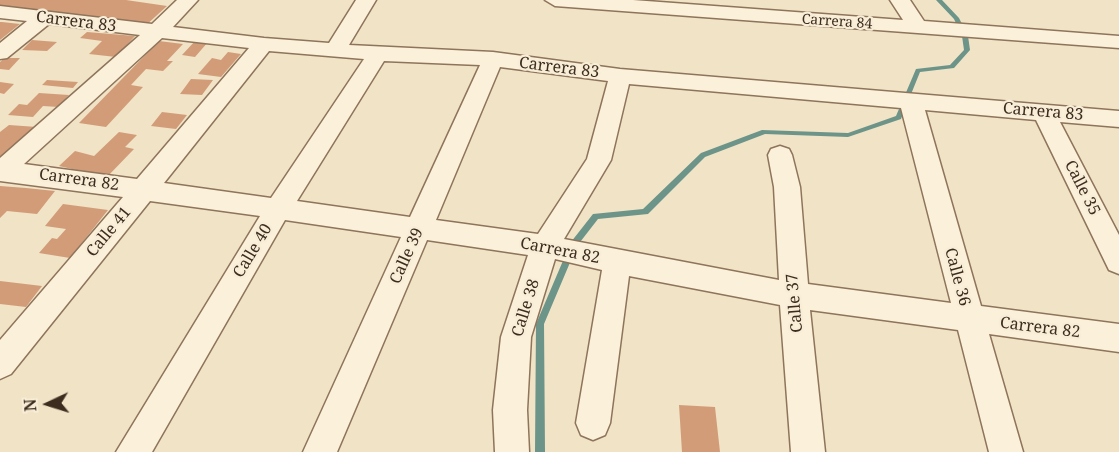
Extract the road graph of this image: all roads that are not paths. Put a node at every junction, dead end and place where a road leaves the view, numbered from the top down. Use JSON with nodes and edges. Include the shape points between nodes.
{"nodes":[{"id":1,"x":188,"y":0,"type":"edge"},
{"id":2,"x":366,"y":0,"type":"edge"},
{"id":3,"x":555,"y":0,"type":"edge"},
{"id":4,"x":900,"y":0,"type":"edge"},
{"id":5,"x":0,"y":12,"type":"edge"},
{"id":6,"x":44,"y":18,"type":"junction"},
{"id":7,"x":918,"y":28,"type":"junction"},
{"id":8,"x":156,"y":32,"type":"junction"},
{"id":9,"x":1119,"y":42,"type":"edge"},
{"id":10,"x":264,"y":44,"type":"junction"},
{"id":11,"x":335,"y":50,"type":"junction"},
{"id":12,"x":0,"y":53,"type":"edge"},
{"id":13,"x":378,"y":54,"type":"junction"},
{"id":14,"x":493,"y":59,"type":"junction"},
{"id":15,"x":620,"y":76,"type":"junction"},
{"id":16,"x":902,"y":100,"type":"junction"},
{"id":17,"x":1044,"y":113,"type":"junction"},
{"id":18,"x":1119,"y":119,"type":"edge"},
{"id":19,"x":780,"y":155,"type":"dead end"},
{"id":20,"x":1,"y":171,"type":"edge"},
{"id":21,"x":145,"y":189,"type":"junction"},
{"id":22,"x":278,"y":209,"type":"junction"},
{"id":23,"x":419,"y":229,"type":"junction"},
{"id":24,"x":551,"y":247,"type":"junction"},
{"id":25,"x":617,"y":262,"type":"junction"},
{"id":26,"x":1119,"y":262,"type":"edge"},
{"id":27,"x":794,"y":295,"type":"junction"},
{"id":28,"x":968,"y":320,"type":"junction"},
{"id":29,"x":1119,"y":338,"type":"edge"},
{"id":30,"x":0,"y":364,"type":"edge"},
{"id":31,"x":593,"y":423,"type":"dead end"},
{"id":32,"x":133,"y":452,"type":"edge"},
{"id":33,"x":320,"y":452,"type":"edge"},
{"id":34,"x":512,"y":452,"type":"edge"},
{"id":35,"x":808,"y":452,"type":"edge"},
{"id":36,"x":1006,"y":452,"type":"edge"}],
"edges":[{"from":1,"to":8,"type":"street"},
{"from":2,"to":11,"type":"street"},
{"from":3,"to":7,"type":"street","name":"Carrera 84"},
{"from":4,"to":7,"type":"street"},
{"from":5,"to":6,"type":"street","name":"Carrera 83"},
{"from":6,"to":8,"type":"street","name":"Carrera 83"},
{"from":6,"to":12,"type":"street"},
{"from":7,"to":9,"type":"street","name":"Carrera 84"},
{"from":8,"to":10,"type":"street","name":"Carrera 83"},
{"from":8,"to":20,"type":"street"},
{"from":10,"to":11,"type":"street","name":"Carrera 83"},
{"from":10,"to":21,"type":"street","name":"Calle 41"},
{"from":11,"to":13,"type":"street","name":"Carrera 83"},
{"from":13,"to":14,"type":"street","name":"Carrera 83"},
{"from":13,"to":22,"type":"street","name":"Calle 40"},
{"from":14,"to":15,"type":"street","name":"Carrera 83"},
{"from":14,"to":23,"type":"street","name":"Calle 39"},
{"from":15,"to":16,"type":"street","name":"Carrera 83"},
{"from":15,"to":24,"type":"street","name":"Calle 38","via":[[599,160]]},
{"from":16,"to":17,"type":"street","name":"Carrera 83"},
{"from":16,"to":28,"type":"street","name":"Calle 36"},
{"from":17,"to":18,"type":"street","name":"Carrera 83"},
{"from":17,"to":26,"type":"street","name":"Calle 35"},
{"from":19,"to":27,"type":"street","name":"Calle 37","via":[[787,187]]},
{"from":20,"to":21,"type":"street","name":"Carrera 82"},
{"from":21,"to":22,"type":"street","name":"Carrera 82"},
{"from":21,"to":30,"type":"street","name":"Calle 41"},
{"from":22,"to":23,"type":"street","name":"Carrera 82"},
{"from":22,"to":32,"type":"street","name":"Calle 40"},
{"from":23,"to":24,"type":"street","name":"Carrera 82"},
{"from":23,"to":33,"type":"street","name":"Calle 39"},
{"from":24,"to":25,"type":"street","name":"Carrera 82"},
{"from":24,"to":34,"type":"street","name":"Calle 38","via":[[516,337],[510,410]]},
{"from":25,"to":27,"type":"street","name":"Carrera 82"},
{"from":25,"to":31,"type":"street"},
{"from":27,"to":28,"type":"street","name":"Carrera 82"},
{"from":27,"to":35,"type":"street","name":"Calle 37"},
{"from":28,"to":29,"type":"street","name":"Carrera 82"},
{"from":28,"to":36,"type":"street","name":"Calle 36"}]}
